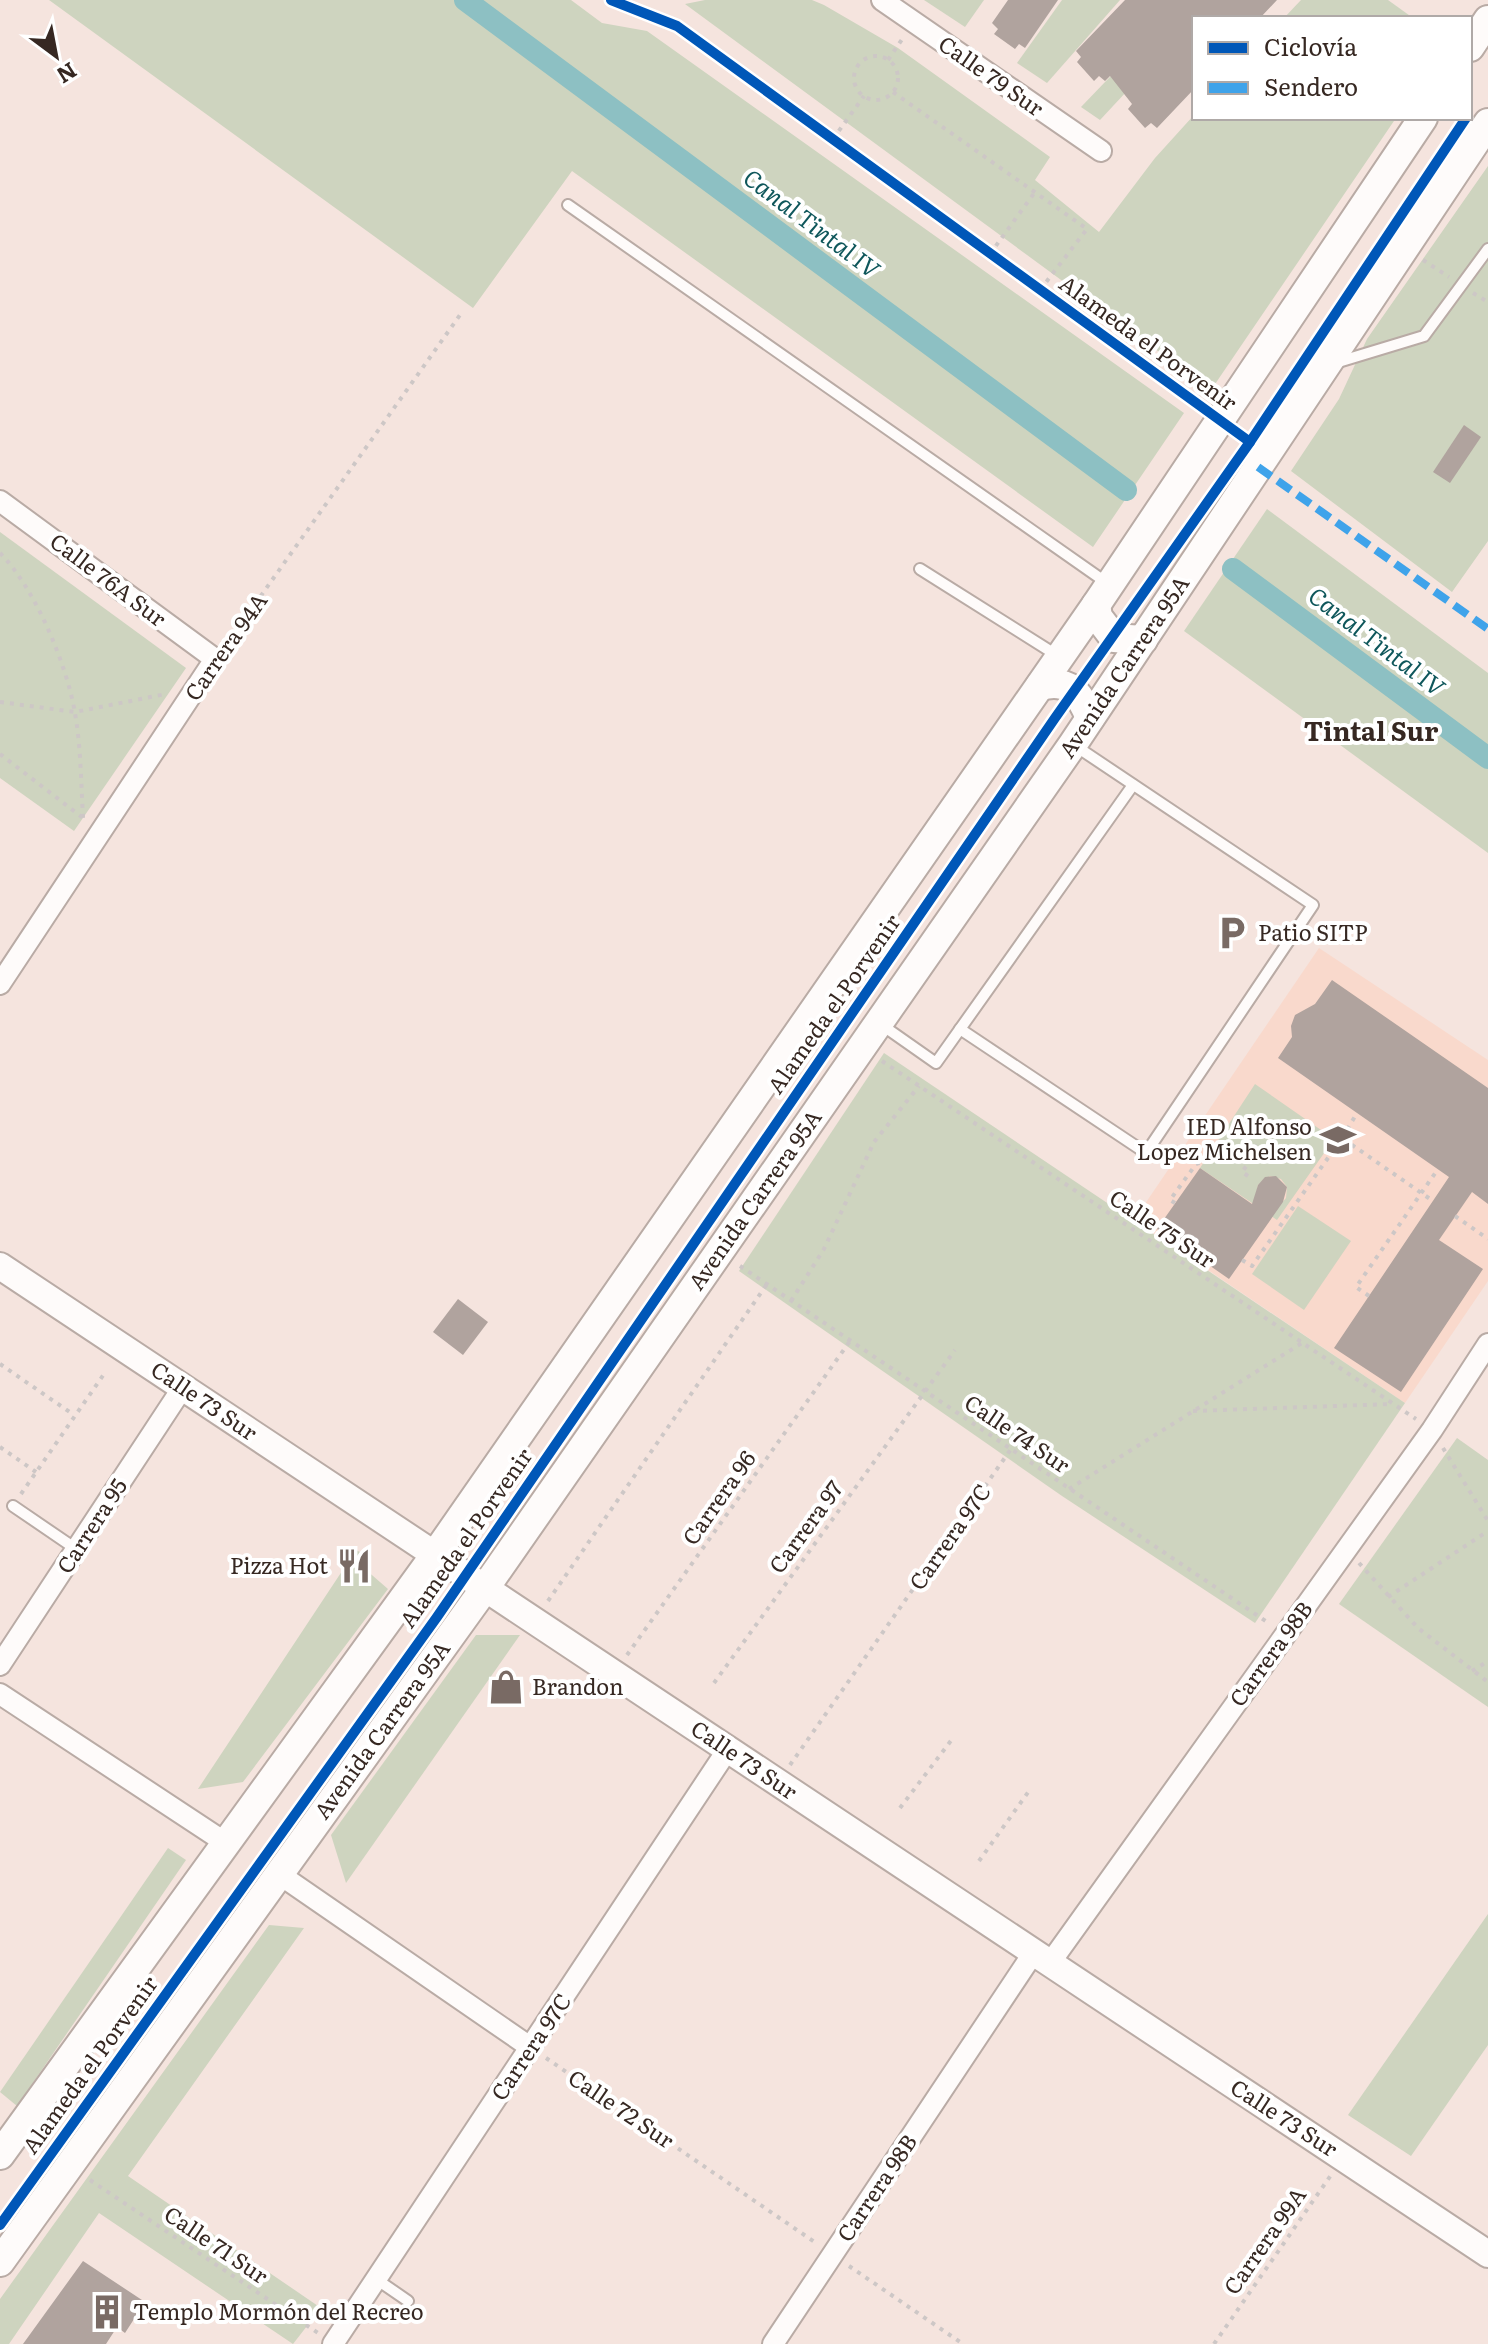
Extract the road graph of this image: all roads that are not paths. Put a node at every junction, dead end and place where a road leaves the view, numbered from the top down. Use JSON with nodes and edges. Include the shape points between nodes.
{"nodes":[{"id":1,"x":882,"y":0,"type":"edge"},
{"id":2,"x":1488,"y":20,"type":"edge"},
{"id":3,"x":1472,"y":44,"type":"edge"},
{"id":4,"x":1422,"y":120,"type":"edge"},
{"id":5,"x":1487,"y":127,"type":"edge"},
{"id":6,"x":1101,"y":151,"type":"dead end"},
{"id":7,"x":568,"y":205,"type":"dead end"},
{"id":8,"x":1488,"y":249,"type":"edge"},
{"id":9,"x":1325,"y":366,"type":"junction"},
{"id":10,"x":0,"y":501,"type":"edge"},
{"id":11,"x":920,"y":569,"type":"dead end"},
{"id":12,"x":1103,"y":595,"type":"junction"},
{"id":13,"x":1143,"y":640,"type":"junction"},
{"id":14,"x":1060,"y":657,"type":"junction"},
{"id":15,"x":215,"y":659,"type":"joint"},
{"id":16,"x":1040,"y":686,"type":"junction"},
{"id":17,"x":1090,"y":718,"type":"junction"},
{"id":18,"x":1073,"y":744,"type":"junction"},
{"id":19,"x":1133,"y":785,"type":"junction"},
{"id":20,"x":0,"y":984,"type":"edge"},
{"id":21,"x":879,"y":1023,"type":"junction"},
{"id":22,"x":960,"y":1029,"type":"junction"},
{"id":23,"x":0,"y":1266,"type":"edge"},
{"id":24,"x":1488,"y":1344,"type":"edge"},
{"id":25,"x":183,"y":1387,"type":"junction"},
{"id":26,"x":13,"y":1506,"type":"road end"},
{"id":27,"x":76,"y":1549,"type":"junction"},
{"id":28,"x":435,"y":1555,"type":"junction"},
{"id":29,"x":485,"y":1588,"type":"junction"},
{"id":30,"x":0,"y":1665,"type":"edge"},
{"id":31,"x":0,"y":1694,"type":"edge"},
{"id":32,"x":728,"y":1749,"type":"junction"},
{"id":33,"x":226,"y":1843,"type":"junction"},
{"id":34,"x":279,"y":1874,"type":"junction"},
{"id":35,"x":1042,"y":1957,"type":"junction"},
{"id":36,"x":530,"y":2047,"type":"junction"},
{"id":37,"x":0,"y":2155,"type":"edge"},
{"id":38,"x":1488,"y":2254,"type":"edge"},
{"id":39,"x":0,"y":2262,"type":"edge"},
{"id":40,"x":376,"y":2279,"type":"junction"},
{"id":41,"x":408,"y":2301,"type":"dead end"},
{"id":42,"x":334,"y":2344,"type":"edge"},
{"id":43,"x":773,"y":2344,"type":"edge"}],
"edges":[{"from":1,"to":6,"type":"street","name":"Calle 79 Sur"},
{"from":2,"to":3,"type":"main road"},
{"from":4,"to":12,"type":"main road"},
{"from":5,"to":9,"type":"main road","name":"Avenida Carrera 95A"},
{"from":7,"to":12,"type":"lane"},
{"from":8,"to":9,"type":"lane","via":[[1424,336]]},
{"from":9,"to":13,"type":"main road","name":"Avenida Carrera 95A"},
{"from":10,"to":15,"type":"street","name":"Calle 76A Sur"},
{"from":11,"to":14,"type":"lane"},
{"from":12,"to":13,"type":"main road","via":[[1098,617],[1114,638]]},
{"from":12,"to":14,"type":"main road"},
{"from":13,"to":17,"type":"main road","name":"Avenida Carrera 95A"},
{"from":14,"to":16,"type":"main road"},
{"from":15,"to":20,"type":"street","name":"Carrera 94A"},
{"from":16,"to":17,"type":"main road","via":[[1070,686]]},
{"from":16,"to":28,"type":"main road"},
{"from":17,"to":18,"type":"main road","name":"Avenida Carrera 95A"},
{"from":18,"to":19,"type":"lane"},
{"from":18,"to":21,"type":"main road","name":"Avenida Carrera 95A"},
{"from":19,"to":22,"type":"lane"},
{"from":19,"to":22,"type":"lane","via":[[1313,905],[1146,1153]]},
{"from":21,"to":22,"type":"lane","via":[[936,1063]]},
{"from":21,"to":29,"type":"main road","name":"Avenida Carrera 95A"},
{"from":23,"to":25,"type":"street","name":"Calle 73 Sur"},
{"from":24,"to":35,"type":"street","name":"Carrera 98B","via":[[1285,1635]]},
{"from":25,"to":27,"type":"street","name":"Carrera 95"},
{"from":25,"to":28,"type":"street","name":"Calle 73 Sur"},
{"from":26,"to":27,"type":"lane"},
{"from":27,"to":30,"type":"street","name":"Carrera 95"},
{"from":28,"to":29,"type":"street","name":"Calle 73 Sur"},
{"from":28,"to":33,"type":"main road"},
{"from":29,"to":32,"type":"street","name":"Calle 73 Sur"},
{"from":29,"to":34,"type":"main road","name":"Avenida Carrera 95A"},
{"from":31,"to":33,"type":"street"},
{"from":32,"to":35,"type":"street","name":"Calle 73 Sur"},
{"from":32,"to":36,"type":"street","name":"Carrera 97C"},
{"from":33,"to":37,"type":"main road"},
{"from":34,"to":36,"type":"street"},
{"from":34,"to":39,"type":"main road","name":"Avenida Carrera 95A"},
{"from":35,"to":38,"type":"street","name":"Calle 73 Sur"},
{"from":35,"to":43,"type":"street","name":"Carrera 98B"},
{"from":36,"to":40,"type":"street","name":"Carrera 97C"},
{"from":40,"to":41,"type":"lane"},
{"from":40,"to":42,"type":"street","name":"Carrera 97C"}]}
